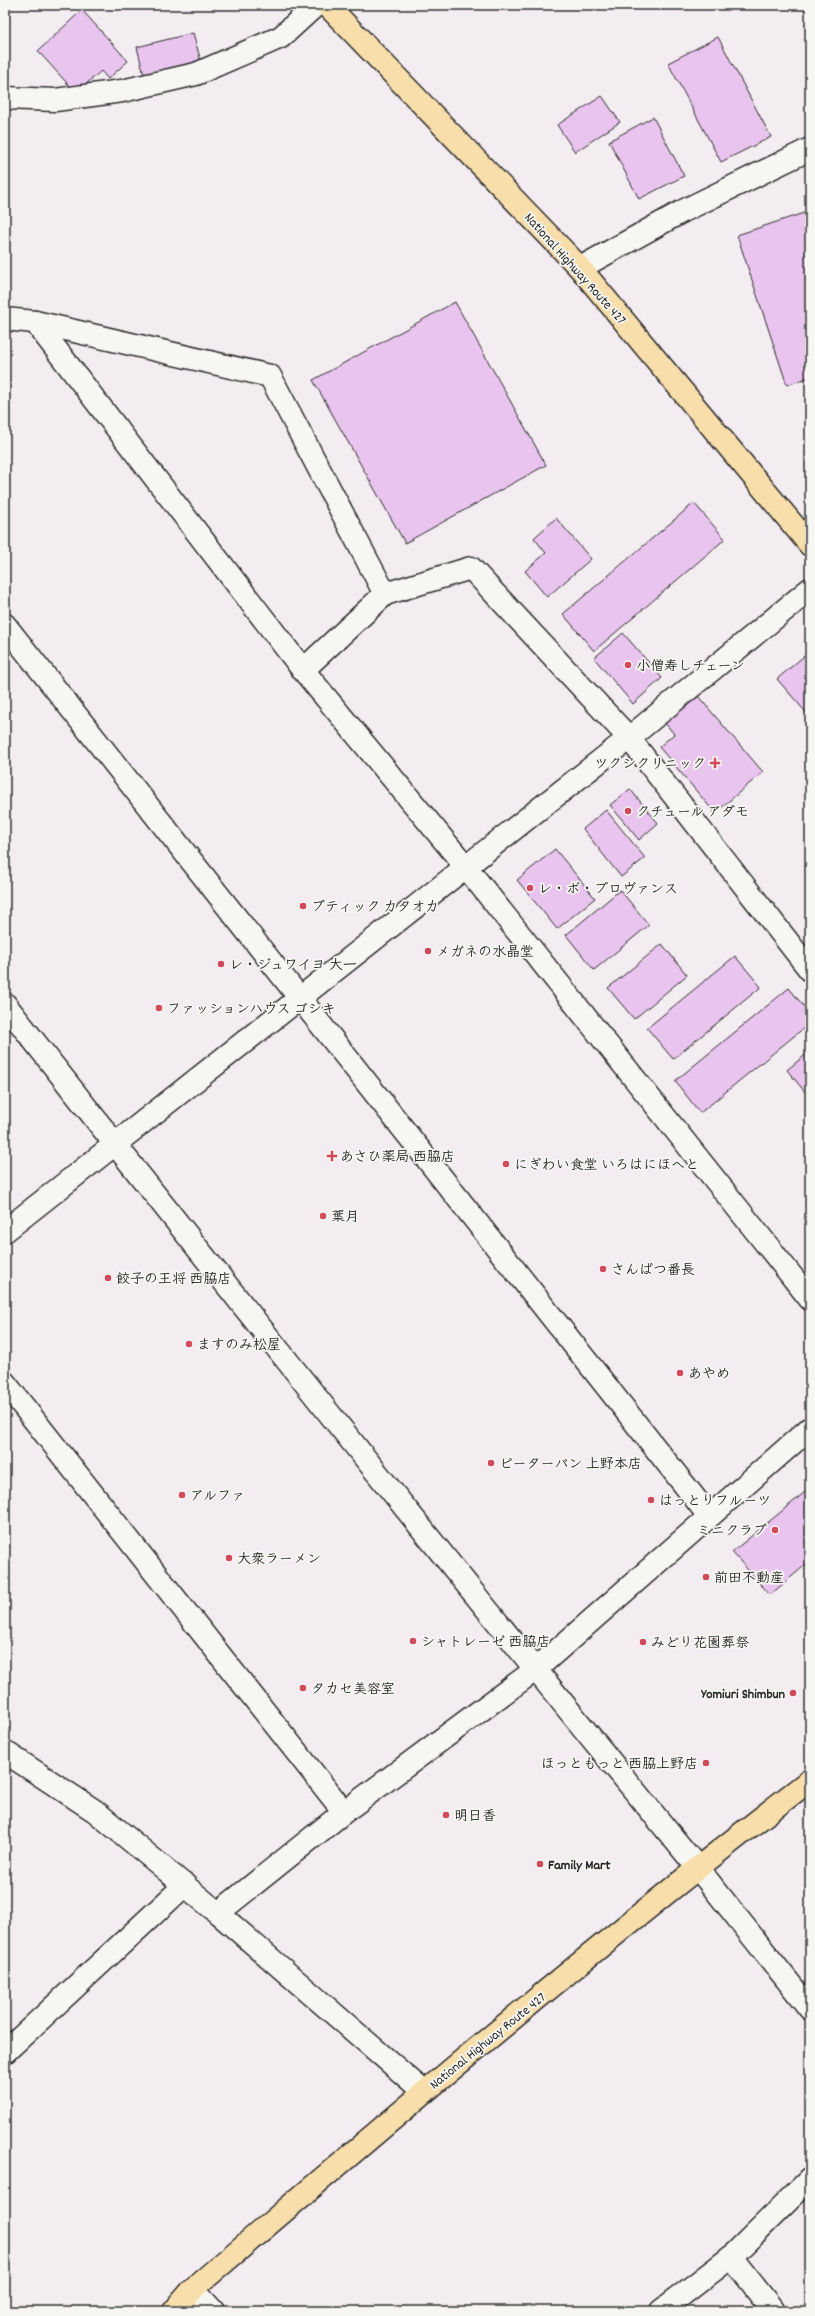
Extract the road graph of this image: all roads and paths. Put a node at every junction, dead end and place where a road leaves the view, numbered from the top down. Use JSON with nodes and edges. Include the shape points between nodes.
{"nodes":[{"id":1,"x":316,"y":5,"type":"edge"},
{"id":2,"x":327,"y":5,"type":"edge"},
{"id":3,"x":5,"y":98,"type":"edge"},
{"id":4,"x":810,"y":149,"type":"edge"},
{"id":5,"x":580,"y":268,"type":"junction"},
{"id":6,"x":5,"y":319,"type":"edge"},
{"id":7,"x":36,"y":322,"type":"junction"},
{"id":8,"x":810,"y":545,"type":"edge"},
{"id":9,"x":810,"y":589,"type":"edge"},
{"id":10,"x":385,"y":594,"type":"junction"},
{"id":11,"x":5,"y":625,"type":"edge"},
{"id":12,"x":303,"y":670,"type":"junction"},
{"id":13,"x":629,"y":738,"type":"junction"},
{"id":14,"x":466,"y":867,"type":"junction"},
{"id":15,"x":810,"y":970,"type":"edge"},
{"id":16,"x":300,"y":998,"type":"junction"},
{"id":17,"x":5,"y":1004,"type":"edge"},
{"id":18,"x":115,"y":1145,"type":"junction"},
{"id":19,"x":5,"y":1231,"type":"edge"},
{"id":20,"x":810,"y":1299,"type":"edge"},
{"id":21,"x":5,"y":1384,"type":"edge"},
{"id":22,"x":810,"y":1428,"type":"edge"},
{"id":23,"x":709,"y":1516,"type":"junction"},
{"id":24,"x":535,"y":1670,"type":"junction"},
{"id":25,"x":5,"y":1752,"type":"edge"},
{"id":26,"x":810,"y":1780,"type":"edge"},
{"id":27,"x":344,"y":1812,"type":"junction"},
{"id":28,"x":697,"y":1867,"type":"junction"},
{"id":29,"x":185,"y":1885,"type":"junction"},
{"id":30,"x":218,"y":1913,"type":"junction"},
{"id":31,"x":810,"y":2009,"type":"edge"},
{"id":32,"x":5,"y":2052,"type":"edge"},
{"id":33,"x":424,"y":2092,"type":"junction"},
{"id":34,"x":810,"y":2179,"type":"edge"},
{"id":35,"x":731,"y":2257,"type":"junction"},
{"id":36,"x":193,"y":2289,"type":"junction"},
{"id":37,"x":174,"y":2311,"type":"edge"},
{"id":38,"x":213,"y":2311,"type":"edge"},
{"id":39,"x":661,"y":2311,"type":"edge"},
{"id":40,"x":774,"y":2311,"type":"edge"}],
"edges":[{"from":1,"to":3,"type":"street","via":[[281,36],[196,74],[122,91],[54,100]]},
{"from":2,"to":5,"type":"highway","name":"National Highway Route 427"},
{"from":4,"to":5,"type":"street","via":[[683,211]]},
{"from":5,"to":8,"type":"highway","name":"National Highway Route 427"},
{"from":6,"to":7,"type":"street"},
{"from":7,"to":10,"type":"street","via":[[270,376]]},
{"from":7,"to":12,"type":"street"},
{"from":9,"to":13,"type":"street"},
{"from":10,"to":12,"type":"street"},
{"from":10,"to":13,"type":"street","via":[[471,568]]},
{"from":11,"to":16,"type":"street"},
{"from":12,"to":14,"type":"street"},
{"from":13,"to":14,"type":"street"},
{"from":13,"to":15,"type":"street"},
{"from":14,"to":16,"type":"street"},
{"from":14,"to":20,"type":"street"},
{"from":16,"to":18,"type":"street"},
{"from":16,"to":23,"type":"street"},
{"from":17,"to":18,"type":"street"},
{"from":18,"to":19,"type":"street"},
{"from":18,"to":24,"type":"street"},
{"from":21,"to":27,"type":"street"},
{"from":22,"to":23,"type":"street"},
{"from":23,"to":24,"type":"street"},
{"from":24,"to":27,"type":"street"},
{"from":24,"to":28,"type":"street"},
{"from":25,"to":29,"type":"street","via":[[96,1811]]},
{"from":26,"to":28,"type":"highway","name":"National Highway Route 427"},
{"from":27,"to":30,"type":"street"},
{"from":28,"to":31,"type":"street"},
{"from":28,"to":33,"type":"highway","name":"National Highway Route 427"},
{"from":29,"to":30,"type":"street"},
{"from":29,"to":32,"type":"street"},
{"from":30,"to":33,"type":"street"},
{"from":33,"to":36,"type":"highway","name":"National Highway Route 427"},
{"from":34,"to":35,"type":"street"},
{"from":35,"to":39,"type":"street"},
{"from":35,"to":40,"type":"street"},
{"from":36,"to":37,"type":"highway","name":"National Highway Route 427"},
{"from":36,"to":38,"type":"street"}]}
